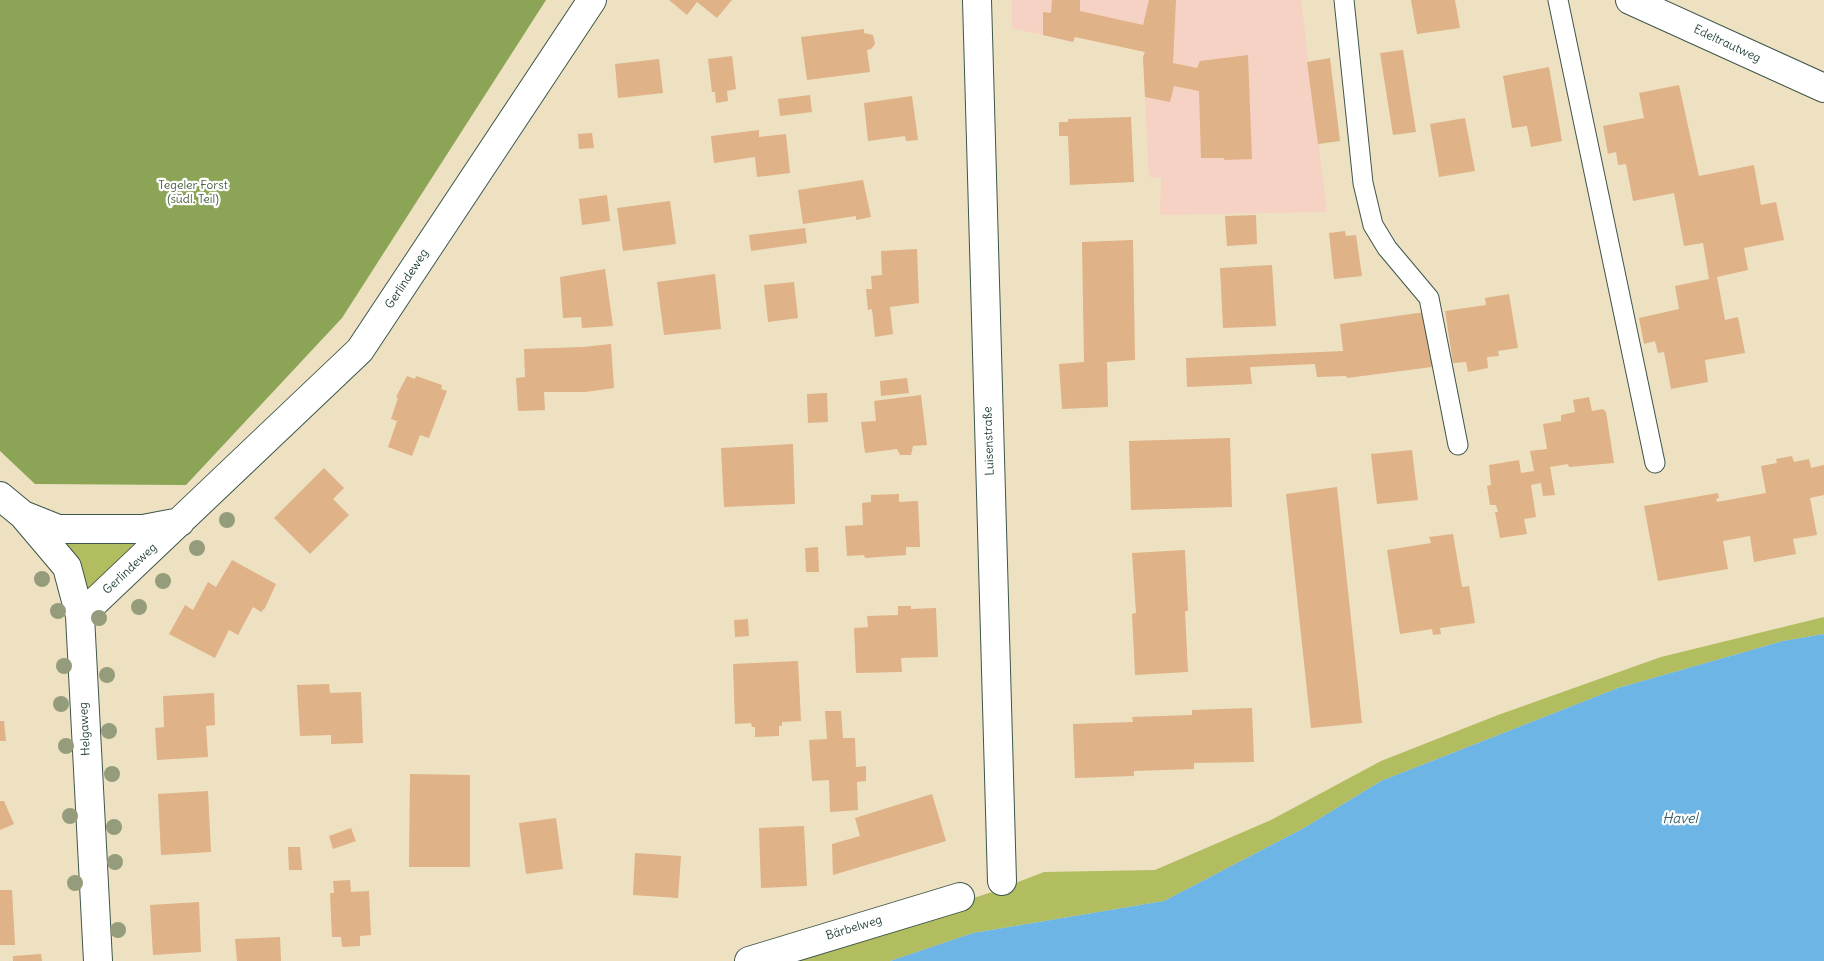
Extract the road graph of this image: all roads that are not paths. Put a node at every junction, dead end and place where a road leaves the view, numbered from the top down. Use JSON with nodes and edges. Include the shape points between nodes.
{"nodes":[{"id":1,"x":592,"y":0,"type":"edge"},
{"id":2,"x":977,"y":0,"type":"edge"},
{"id":3,"x":1344,"y":0,"type":"edge"},
{"id":4,"x":1558,"y":0,"type":"edge"},
{"id":5,"x":1630,"y":0,"type":"edge"},
{"id":6,"x":1824,"y":88,"type":"edge"},
{"id":7,"x":1458,"y":445,"type":"dead end"},
{"id":8,"x":1655,"y":463,"type":"dead end"},
{"id":9,"x":0,"y":496,"type":"edge"},
{"id":10,"x":23,"y":515,"type":"junction"},
{"id":11,"x":180,"y":522,"type":"junction"},
{"id":12,"x":80,"y":616,"type":"junction"},
{"id":13,"x":1002,"y":882,"type":"dead end"},
{"id":14,"x":960,"y":897,"type":"dead end"},
{"id":15,"x":98,"y":961,"type":"edge"},
{"id":16,"x":749,"y":961,"type":"edge"}],
"edges":[{"from":1,"to":11,"type":"street","name":"Gerlindeweg","via":[[360,350]]},
{"from":2,"to":13,"type":"street","name":"Luisenstraße"},
{"from":3,"to":7,"type":"lane","via":[[1363,183],[1373,225],[1387,248],[1429,298]]},
{"from":4,"to":8,"type":"lane"},
{"from":5,"to":6,"type":"street","name":"Edeltrautweg"},
{"from":9,"to":10,"type":"street"},
{"from":10,"to":11,"type":"street","name":"Gerlindeweg","via":[[58,529],[144,529]]},
{"from":10,"to":12,"type":"street","name":"Helgaweg","via":[[67,567]]},
{"from":11,"to":12,"type":"street","name":"Gerlindeweg"},
{"from":12,"to":15,"type":"street","name":"Helgaweg"},
{"from":14,"to":16,"type":"street","name":"Bärbelweg"}]}
